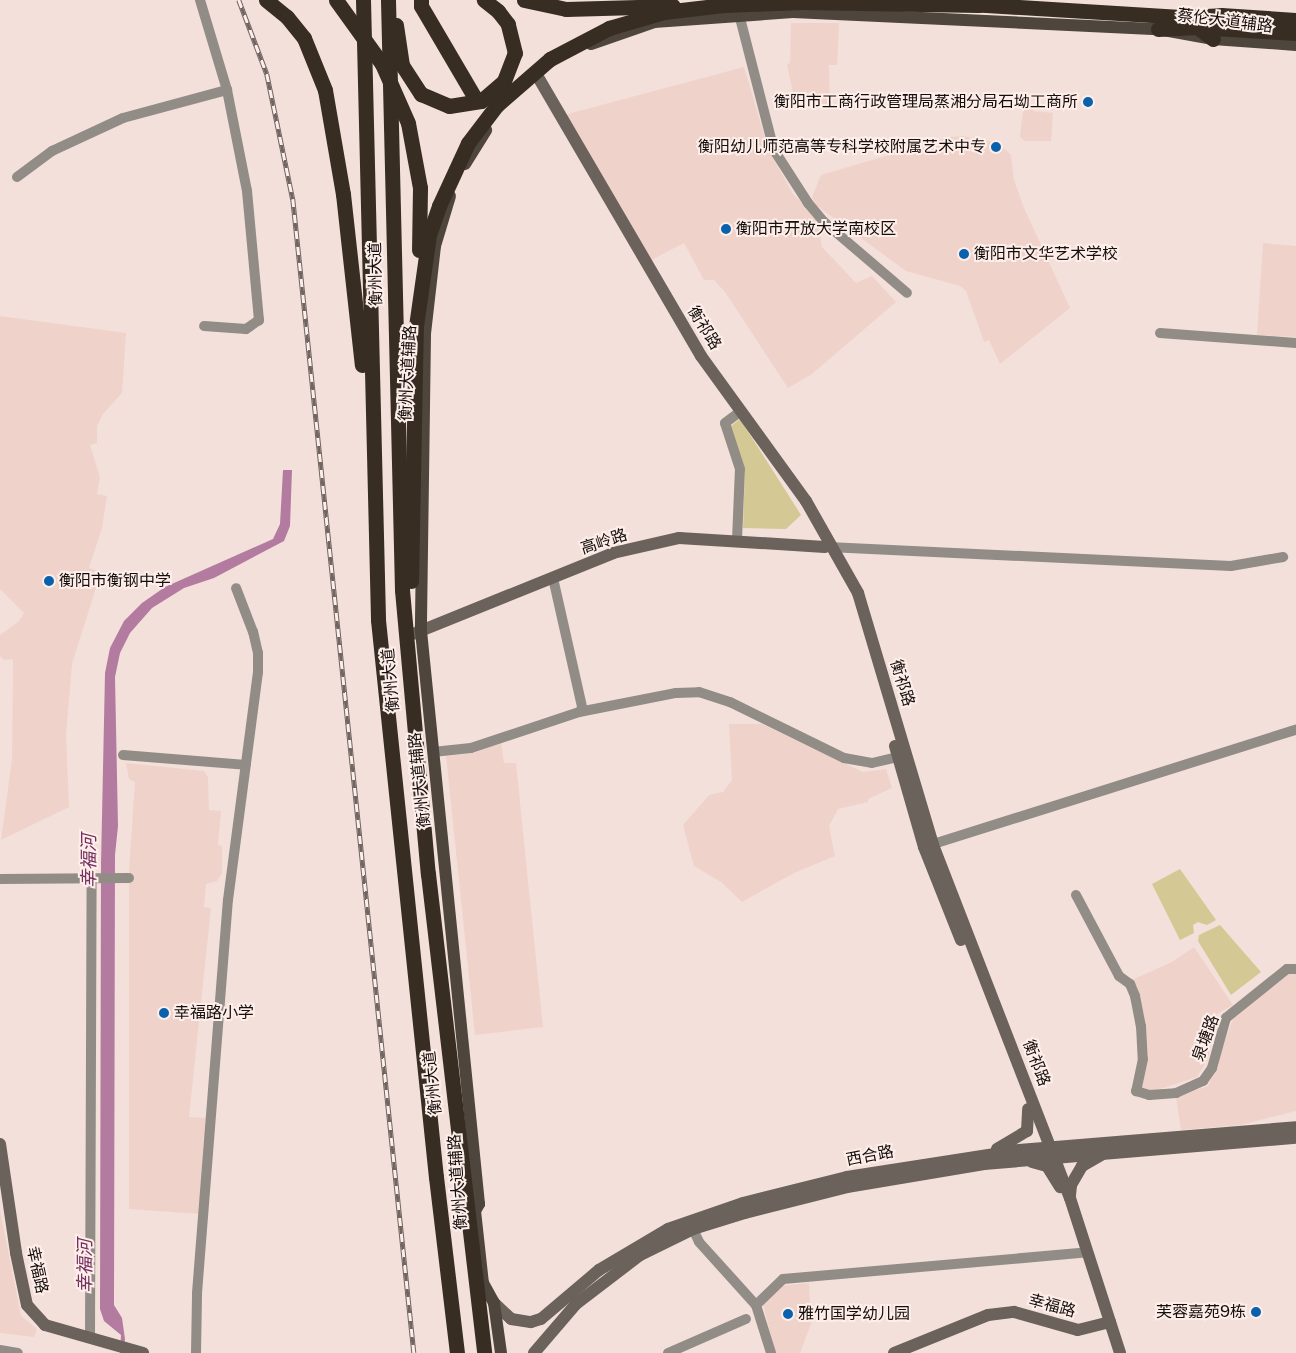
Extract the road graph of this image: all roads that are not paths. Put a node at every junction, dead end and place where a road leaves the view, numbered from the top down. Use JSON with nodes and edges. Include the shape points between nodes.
{"nodes":[{"id":1,"x":200,"y":0,"type":"edge"},
{"id":2,"x":266,"y":0,"type":"edge"},
{"id":3,"x":336,"y":0,"type":"edge"},
{"id":4,"x":363,"y":0,"type":"edge"},
{"id":5,"x":388,"y":0,"type":"edge"},
{"id":6,"x":393,"y":0,"type":"edge"},
{"id":7,"x":421,"y":0,"type":"edge"},
{"id":8,"x":484,"y":0,"type":"edge"},
{"id":9,"x":524,"y":0,"type":"edge"},
{"id":10,"x":947,"y":0,"type":"edge"},
{"id":11,"x":979,"y":5,"type":"junction"},
{"id":12,"x":736,"y":9,"type":"junction"},
{"id":13,"x":1296,"y":20,"type":"edge"},
{"id":14,"x":1191,"y":22,"type":"junction"},
{"id":15,"x":1158,"y":29,"type":"junction"},
{"id":16,"x":1296,"y":33,"type":"edge"},
{"id":17,"x":1264,"y":37,"type":"junction"},
{"id":18,"x":1213,"y":39,"type":"junction"},
{"id":19,"x":1296,"y":45,"type":"edge"},
{"id":20,"x":536,"y":78,"type":"junction"},
{"id":21,"x":227,"y":90,"type":"junction"},
{"id":22,"x":475,"y":98,"type":"dead end"},
{"id":23,"x":17,"y":176,"type":"dead end"},
{"id":24,"x":907,"y":293,"type":"dead end"},
{"id":25,"x":204,"y":326,"type":"dead end"},
{"id":26,"x":416,"y":326,"type":"junction"},
{"id":27,"x":1160,"y":333,"type":"dead end"},
{"id":28,"x":1296,"y":342,"type":"edge"},
{"id":29,"x":740,"y":413,"type":"junction"},
{"id":30,"x":372,"y":469,"type":"junction"},
{"id":31,"x":737,"y":540,"type":"junction"},
{"id":32,"x":829,"y":547,"type":"junction"},
{"id":33,"x":1283,"y":557,"type":"dead end"},
{"id":34,"x":553,"y":578,"type":"junction"},
{"id":35,"x":236,"y":588,"type":"dead end"},
{"id":36,"x":421,"y":631,"type":"junction"},
{"id":37,"x":405,"y":637,"type":"junction"},
{"id":38,"x":583,"y":711,"type":"junction"},
{"id":39,"x":1296,"y":730,"type":"edge"},
{"id":40,"x":433,"y":752,"type":"junction"},
{"id":41,"x":122,"y":755,"type":"dead end"},
{"id":42,"x":898,"y":757,"type":"junction"},
{"id":43,"x":246,"y":764,"type":"junction"},
{"id":44,"x":928,"y":846,"type":"junction"},
{"id":45,"x":94,"y":878,"type":"junction"},
{"id":46,"x":126,"y":878,"type":"dead end"},
{"id":47,"x":0,"y":879,"type":"edge"},
{"id":48,"x":1076,"y":894,"type":"dead end"},
{"id":49,"x":1296,"y":969,"type":"edge"},
{"id":50,"x":1028,"y":1109,"type":"junction"},
{"id":51,"x":1042,"y":1123,"type":"junction"},
{"id":52,"x":1296,"y":1127,"type":"edge"},
{"id":53,"x":1296,"y":1138,"type":"edge"},
{"id":54,"x":0,"y":1144,"type":"edge"},
{"id":55,"x":1086,"y":1145,"type":"junction"},
{"id":56,"x":1111,"y":1151,"type":"junction"},
{"id":57,"x":1050,"y":1152,"type":"junction"},
{"id":58,"x":983,"y":1155,"type":"junction"},
{"id":59,"x":1020,"y":1160,"type":"junction"},
{"id":60,"x":1066,"y":1194,"type":"junction"},
{"id":61,"x":693,"y":1229,"type":"junction"},
{"id":62,"x":1082,"y":1253,"type":"junction"},
{"id":63,"x":478,"y":1279,"type":"junction"},
{"id":64,"x":494,"y":1303,"type":"junction"},
{"id":65,"x":756,"y":1305,"type":"junction"},
{"id":66,"x":746,"y":1319,"type":"dead end"},
{"id":67,"x":1106,"y":1323,"type":"junction"},
{"id":68,"x":90,"y":1338,"type":"junction"},
{"id":69,"x":0,"y":1350,"type":"edge"},
{"id":70,"x":18,"y":1353,"type":"edge"},
{"id":71,"x":143,"y":1353,"type":"edge"},
{"id":72,"x":196,"y":1353,"type":"edge"},
{"id":73,"x":458,"y":1353,"type":"edge"},
{"id":74,"x":484,"y":1353,"type":"edge"},
{"id":75,"x":500,"y":1353,"type":"edge"},
{"id":76,"x":534,"y":1353,"type":"edge"},
{"id":77,"x":668,"y":1353,"type":"edge"},
{"id":78,"x":771,"y":1353,"type":"edge"},
{"id":79,"x":894,"y":1353,"type":"edge"},
{"id":80,"x":904,"y":1353,"type":"edge"},
{"id":81,"x":1114,"y":1353,"type":"edge"},
{"id":82,"x":1120,"y":1353,"type":"edge"}],
"edges":[{"from":1,"to":21,"type":"street"},
{"from":2,"to":30,"type":"highway","via":[[287,17],[304,38],[325,90],[343,194]]},
{"from":3,"to":26,"type":"highway","bridge":true,"via":[[382,64],[408,123],[420,188]]},
{"from":4,"to":30,"type":"highway","name":"衡州大道"},
{"from":5,"to":37,"type":"highway","name":"衡州大道","via":[[397,464]]},
{"from":6,"to":8,"type":"highway","via":[[402,65],[410,81],[421,94],[449,106],[481,101],[494,93],[511,68],[515,53],[508,24]]},
{"from":7,"to":22,"type":"highway","via":[[421,6]]},
{"from":9,"to":12,"type":"highway","bridge":true,"via":[[566,9]]},
{"from":10,"to":11,"type":"highway"},
{"from":11,"to":12,"type":"highway"},
{"from":11,"to":14,"type":"highway"},
{"from":12,"to":15,"type":"main road","name":"蔡伦大道辅路"},
{"from":12,"to":20,"type":"main road","name":"蔡伦大道辅路","via":[[626,31],[582,48]]},
{"from":12,"to":24,"type":"street","via":[[774,150],[824,222]]},
{"from":12,"to":26,"type":"highway","bridge":true,"via":[[664,12],[609,28],[550,59],[497,105],[468,143],[439,206],[430,235]]},
{"from":13,"to":14,"type":"highway","via":[[1220,15]]},
{"from":14,"to":15,"type":"highway"},
{"from":14,"to":17,"type":"highway"},
{"from":14,"to":18,"type":"highway"},
{"from":15,"to":18,"type":"main road","name":"蔡伦大道辅路"},
{"from":16,"to":17,"type":"highway"},
{"from":17,"to":18,"type":"main road","name":"蔡伦大道辅路"},
{"from":17,"to":19,"type":"main road","name":"蔡伦大道辅路"},
{"from":20,"to":29,"type":"street","name":"衡祁路","via":[[698,357]]},
{"from":20,"to":36,"type":"main road","name":"衡州大道辅路","via":[[487,117],[450,195],[431,270],[422,436]]},
{"from":21,"to":23,"type":"street","via":[[123,118],[52,152]]},
{"from":21,"to":25,"type":"street","via":[[254,240],[259,320],[246,329]]},
{"from":26,"to":37,"type":"highway","via":[[411,579]]},
{"from":27,"to":28,"type":"street"},
{"from":29,"to":31,"type":"street","via":[[725,423],[740,469]]},
{"from":29,"to":32,"type":"street","name":"衡祁路"},
{"from":30,"to":73,"type":"highway","name":"衡州大道","via":[[378,620],[436,1177]]},
{"from":31,"to":32,"type":"street","name":"高岭路"},
{"from":31,"to":34,"type":"street","name":"高岭路","via":[[679,538],[613,554]]},
{"from":32,"to":33,"type":"street","via":[[1231,566]]},
{"from":32,"to":42,"type":"street","name":"衡祁路","via":[[850,596]]},
{"from":32,"to":44,"type":"street","name":"衡祁路","via":[[858,593]]},
{"from":34,"to":36,"type":"street","name":"高岭路"},
{"from":34,"to":38,"type":"street"},
{"from":35,"to":43,"type":"street","via":[[258,653]]},
{"from":36,"to":37,"type":"street","name":"高岭路"},
{"from":36,"to":40,"type":"main road","name":"衡州大道辅路"},
{"from":37,"to":63,"type":"highway","name":"衡州大道","via":[[429,884]]},
{"from":38,"to":40,"type":"street","via":[[471,748]]},
{"from":38,"to":42,"type":"street","via":[[676,692],[699,692],[730,702],[844,758],[872,763]]},
{"from":39,"to":44,"type":"street"},
{"from":40,"to":63,"type":"main road","name":"衡州大道辅路","via":[[478,1194],[475,1211]]},
{"from":41,"to":43,"type":"street"},
{"from":42,"to":44,"type":"street","name":"衡祁路"},
{"from":43,"to":72,"type":"street","via":[[228,900],[197,1293]]},
{"from":44,"to":50,"type":"street","name":"衡祁路"},
{"from":44,"to":51,"type":"street","name":"衡祁路"},
{"from":45,"to":46,"type":"street"},
{"from":45,"to":47,"type":"street"},
{"from":45,"to":68,"type":"street"},
{"from":48,"to":49,"type":"street","name":"泉塘路","via":[[1119,976],[1130,984],[1135,996],[1143,1060],[1136,1091],[1149,1095],[1176,1093],[1203,1081],[1212,1068],[1226,1018],[1287,969]]},
{"from":50,"to":57,"type":"street","name":"衡祁路"},
{"from":50,"to":58,"type":"street","via":[[1027,1131]]},
{"from":51,"to":55,"type":"street","via":[[1062,1142]]},
{"from":51,"to":57,"type":"street","name":"衡祁路"},
{"from":52,"to":55,"type":"street","name":"西合路"},
{"from":53,"to":56,"type":"street","name":"西合路"},
{"from":54,"to":68,"type":"street","name":"幸福路","via":[[27,1305],[45,1325]]},
{"from":55,"to":57,"type":"street","name":"西合路"},
{"from":56,"to":57,"type":"street","name":"西合路"},
{"from":56,"to":60,"type":"street","via":[[1082,1166]]},
{"from":57,"to":58,"type":"street","name":"西合路"},
{"from":57,"to":59,"type":"street","name":"西合路"},
{"from":57,"to":60,"type":"street","name":"衡祁路"},
{"from":58,"to":64,"type":"street","name":"西合路","via":[[847,1177],[690,1220],[635,1246],[599,1270],[551,1312],[530,1322],[511,1319]]},
{"from":59,"to":60,"type":"street","via":[[1047,1166]]},
{"from":59,"to":61,"type":"street","name":"西合路","via":[[847,1187]]},
{"from":60,"to":62,"type":"street","name":"衡祁路"},
{"from":60,"to":67,"type":"street","name":"衡祁路"},
{"from":61,"to":65,"type":"street","via":[[699,1242]]},
{"from":61,"to":76,"type":"street","name":"西合路","via":[[640,1255],[605,1279],[576,1304]]},
{"from":62,"to":65,"type":"street","via":[[783,1280]]},
{"from":62,"to":67,"type":"street","name":"衡祁路"},
{"from":63,"to":64,"type":"main road","name":"衡州大道辅路"},
{"from":63,"to":74,"type":"highway","name":"衡州大道"},
{"from":64,"to":75,"type":"main road","name":"衡州大道辅路"},
{"from":65,"to":78,"type":"street"},
{"from":66,"to":77,"type":"street"},
{"from":67,"to":79,"type":"street","name":"幸福路","via":[[1078,1330],[1014,1312],[988,1315]]},
{"from":67,"to":80,"type":"street","name":"幸福路","via":[[1078,1334],[1014,1316],[988,1319]]},
{"from":67,"to":81,"type":"street","name":"衡祁路"},
{"from":67,"to":82,"type":"street","name":"衡祁路"},
{"from":68,"to":71,"type":"street","name":"幸福路"},
{"from":69,"to":70,"type":"street"}]}
